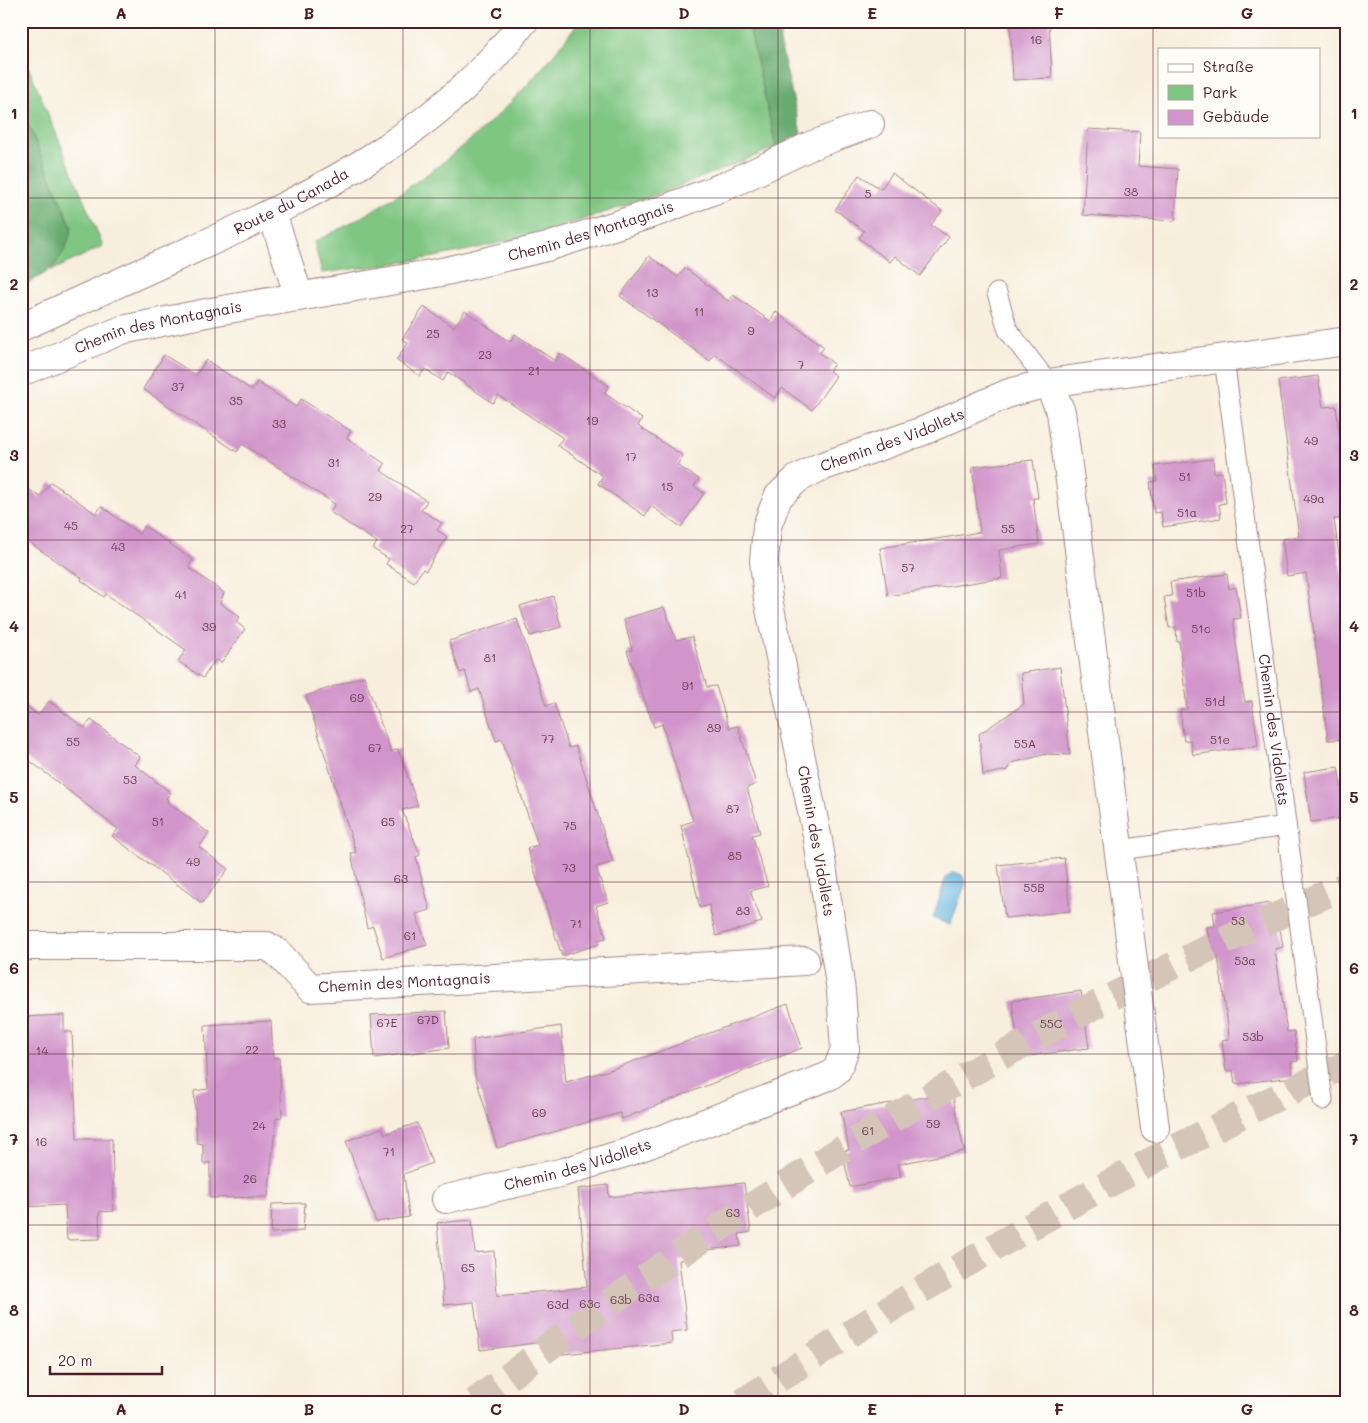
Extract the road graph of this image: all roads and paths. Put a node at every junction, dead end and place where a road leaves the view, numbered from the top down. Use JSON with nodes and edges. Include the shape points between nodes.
{"nodes":[{"id":1,"x":524,"y":21,"type":"edge"},
{"id":2,"x":870,"y":124,"type":"dead end"},
{"id":3,"x":272,"y":213,"type":"junction"},
{"id":4,"x":997,"y":293,"type":"dead end"},
{"id":5,"x":299,"y":297,"type":"junction"},
{"id":6,"x":21,"y":327,"type":"edge"},
{"id":7,"x":1347,"y":341,"type":"edge"},
{"id":8,"x":1224,"y":359,"type":"junction"},
{"id":9,"x":21,"y":372,"type":"edge"},
{"id":10,"x":1048,"y":383,"type":"junction"},
{"id":11,"x":1286,"y":826,"type":"junction"},
{"id":12,"x":1120,"y":850,"type":"junction"},
{"id":13,"x":21,"y":946,"type":"edge"},
{"id":14,"x":806,"y":961,"type":"dead end"},
{"id":15,"x":1323,"y":1100,"type":"dead end"},
{"id":16,"x":1155,"y":1128,"type":"dead end"},
{"id":17,"x":446,"y":1199,"type":"dead end"}],
"edges":[{"from":1,"to":3,"type":"street","name":"Route du Canada","via":[[481,71],[433,115],[352,170]]},
{"from":2,"to":5,"type":"street","name":"Chemin des Montagnais","via":[[810,146],[730,184],[547,248],[442,272]]},
{"from":3,"to":5,"type":"street"},
{"from":3,"to":6,"type":"street","name":"Route du Canada"},
{"from":4,"to":10,"type":"lane","via":[[1008,330]]},
{"from":5,"to":9,"type":"street","name":"Chemin des Montagnais","via":[[122,330]]},
{"from":7,"to":8,"type":"street","name":"Chemin des Vidollets"},
{"from":8,"to":10,"type":"street","name":"Chemin des Vidollets"},
{"from":8,"to":11,"type":"lane","name":"Chemin des Vidollets"},
{"from":10,"to":12,"type":"street","via":[[1061,412]]},
{"from":10,"to":17,"type":"street","name":"Chemin des Vidollets","via":[[1009,393],[923,431],[818,468],[797,479],[778,497],[767,526],[764,561],[768,599],[818,840],[841,991],[846,1049],[837,1070],[829,1076],[628,1152],[564,1172]]},
{"from":11,"to":12,"type":"lane"},
{"from":11,"to":15,"type":"lane","name":"Chemin des Vidollets"},
{"from":12,"to":16,"type":"street"},
{"from":13,"to":14,"type":"street","name":"Chemin des Montagnais","via":[[266,946],[278,953],[310,988]]}]}
